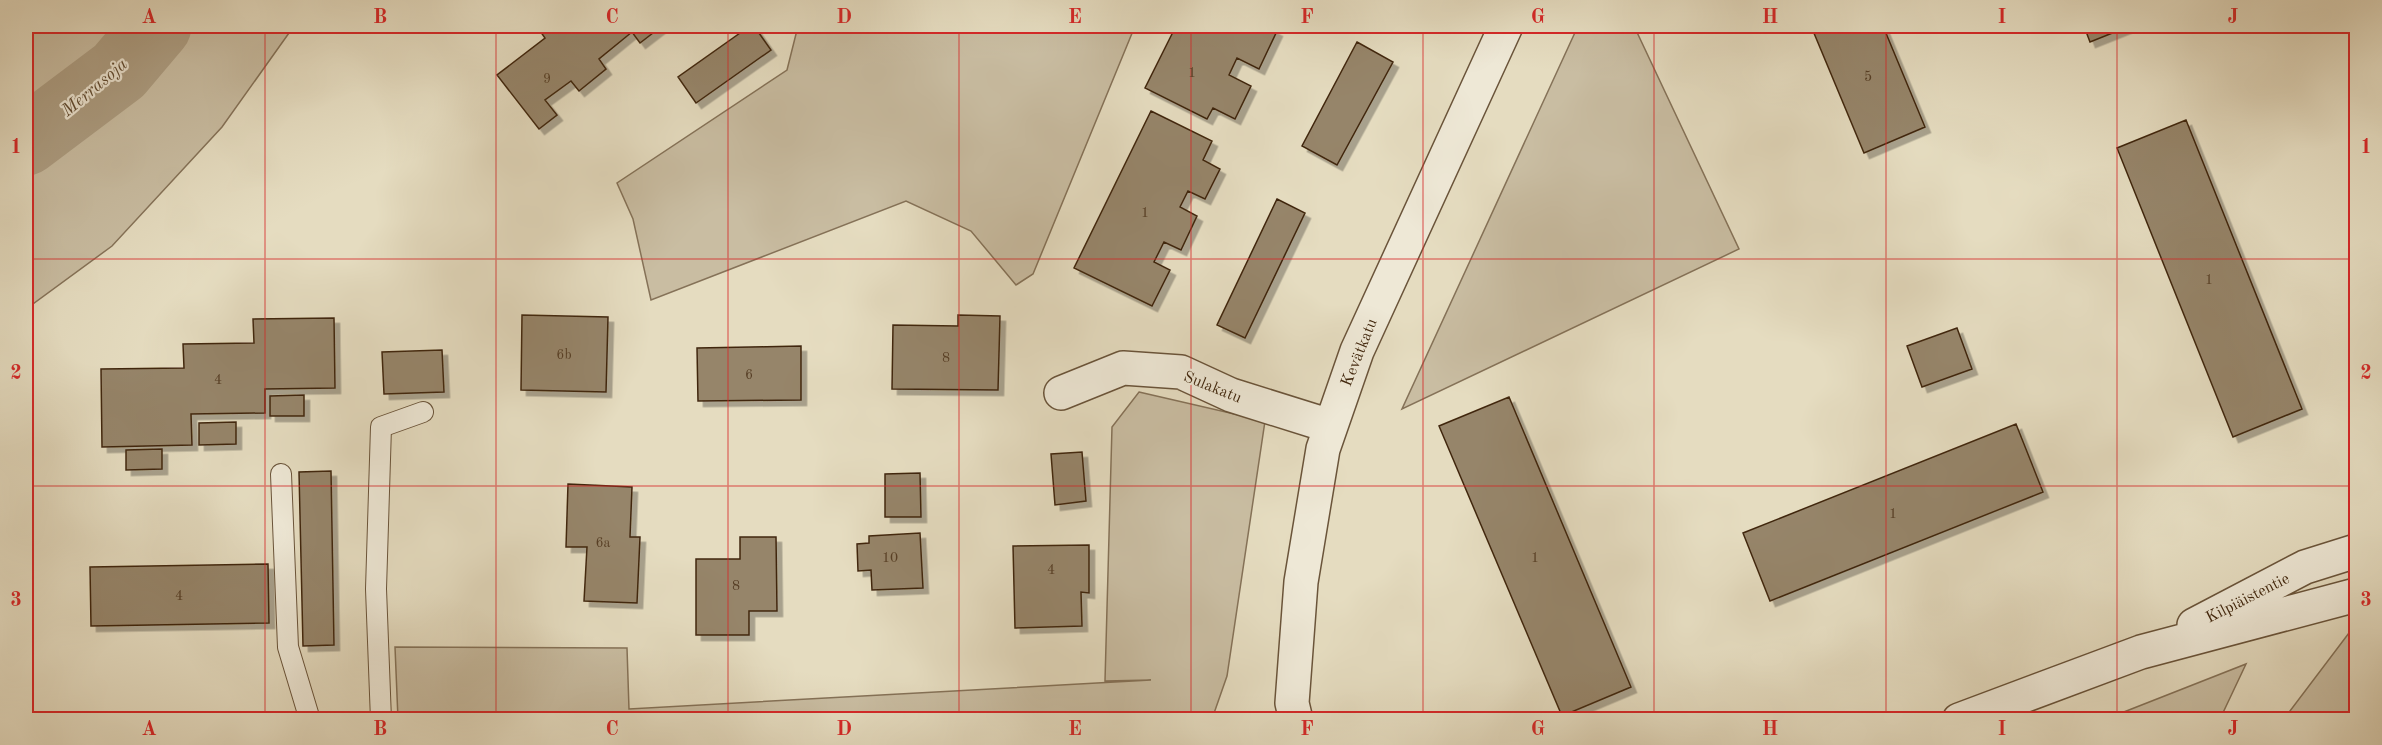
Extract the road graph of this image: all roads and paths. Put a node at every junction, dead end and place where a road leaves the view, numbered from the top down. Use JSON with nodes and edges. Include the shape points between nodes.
{"nodes":[{"id":1,"x":1506,"y":26,"type":"edge"},
{"id":2,"x":1061,"y":393,"type":"dead end"},
{"id":3,"x":423,"y":412,"type":"dead end"},
{"id":4,"x":1330,"y":426,"type":"junction"},
{"id":5,"x":281,"y":474,"type":"dead end"},
{"id":6,"x":2356,"y":551,"type":"edge"},
{"id":7,"x":2356,"y":595,"type":"edge"},
{"id":8,"x":2141,"y":652,"type":"junction"},
{"id":9,"x":1290,"y":714,"type":"edge"},
{"id":10,"x":310,"y":720,"type":"edge"},
{"id":11,"x":381,"y":720,"type":"edge"},
{"id":12,"x":1959,"y":720,"type":"edge"}],
"edges":[{"from":1,"to":4,"type":"street","name":"Kevätkatu","via":[[1357,351]]},
{"from":2,"to":4,"type":"street","name":"Sulakatu","via":[[1123,368],[1181,372],[1231,395]]},
{"from":3,"to":11,"type":"lane","via":[[381,427],[376,589]]},
{"from":4,"to":9,"type":"street","name":"Kevätkatu","via":[[1301,582]]},
{"from":5,"to":10,"type":"lane","via":[[288,648]]},
{"from":6,"to":8,"type":"street","name":"Kilpiäistentie","via":[[2305,567]]},
{"from":7,"to":8,"type":"street","name":"Kilpiäistentie"},
{"from":8,"to":12,"type":"street","name":"Kilpiäistentie"}]}
